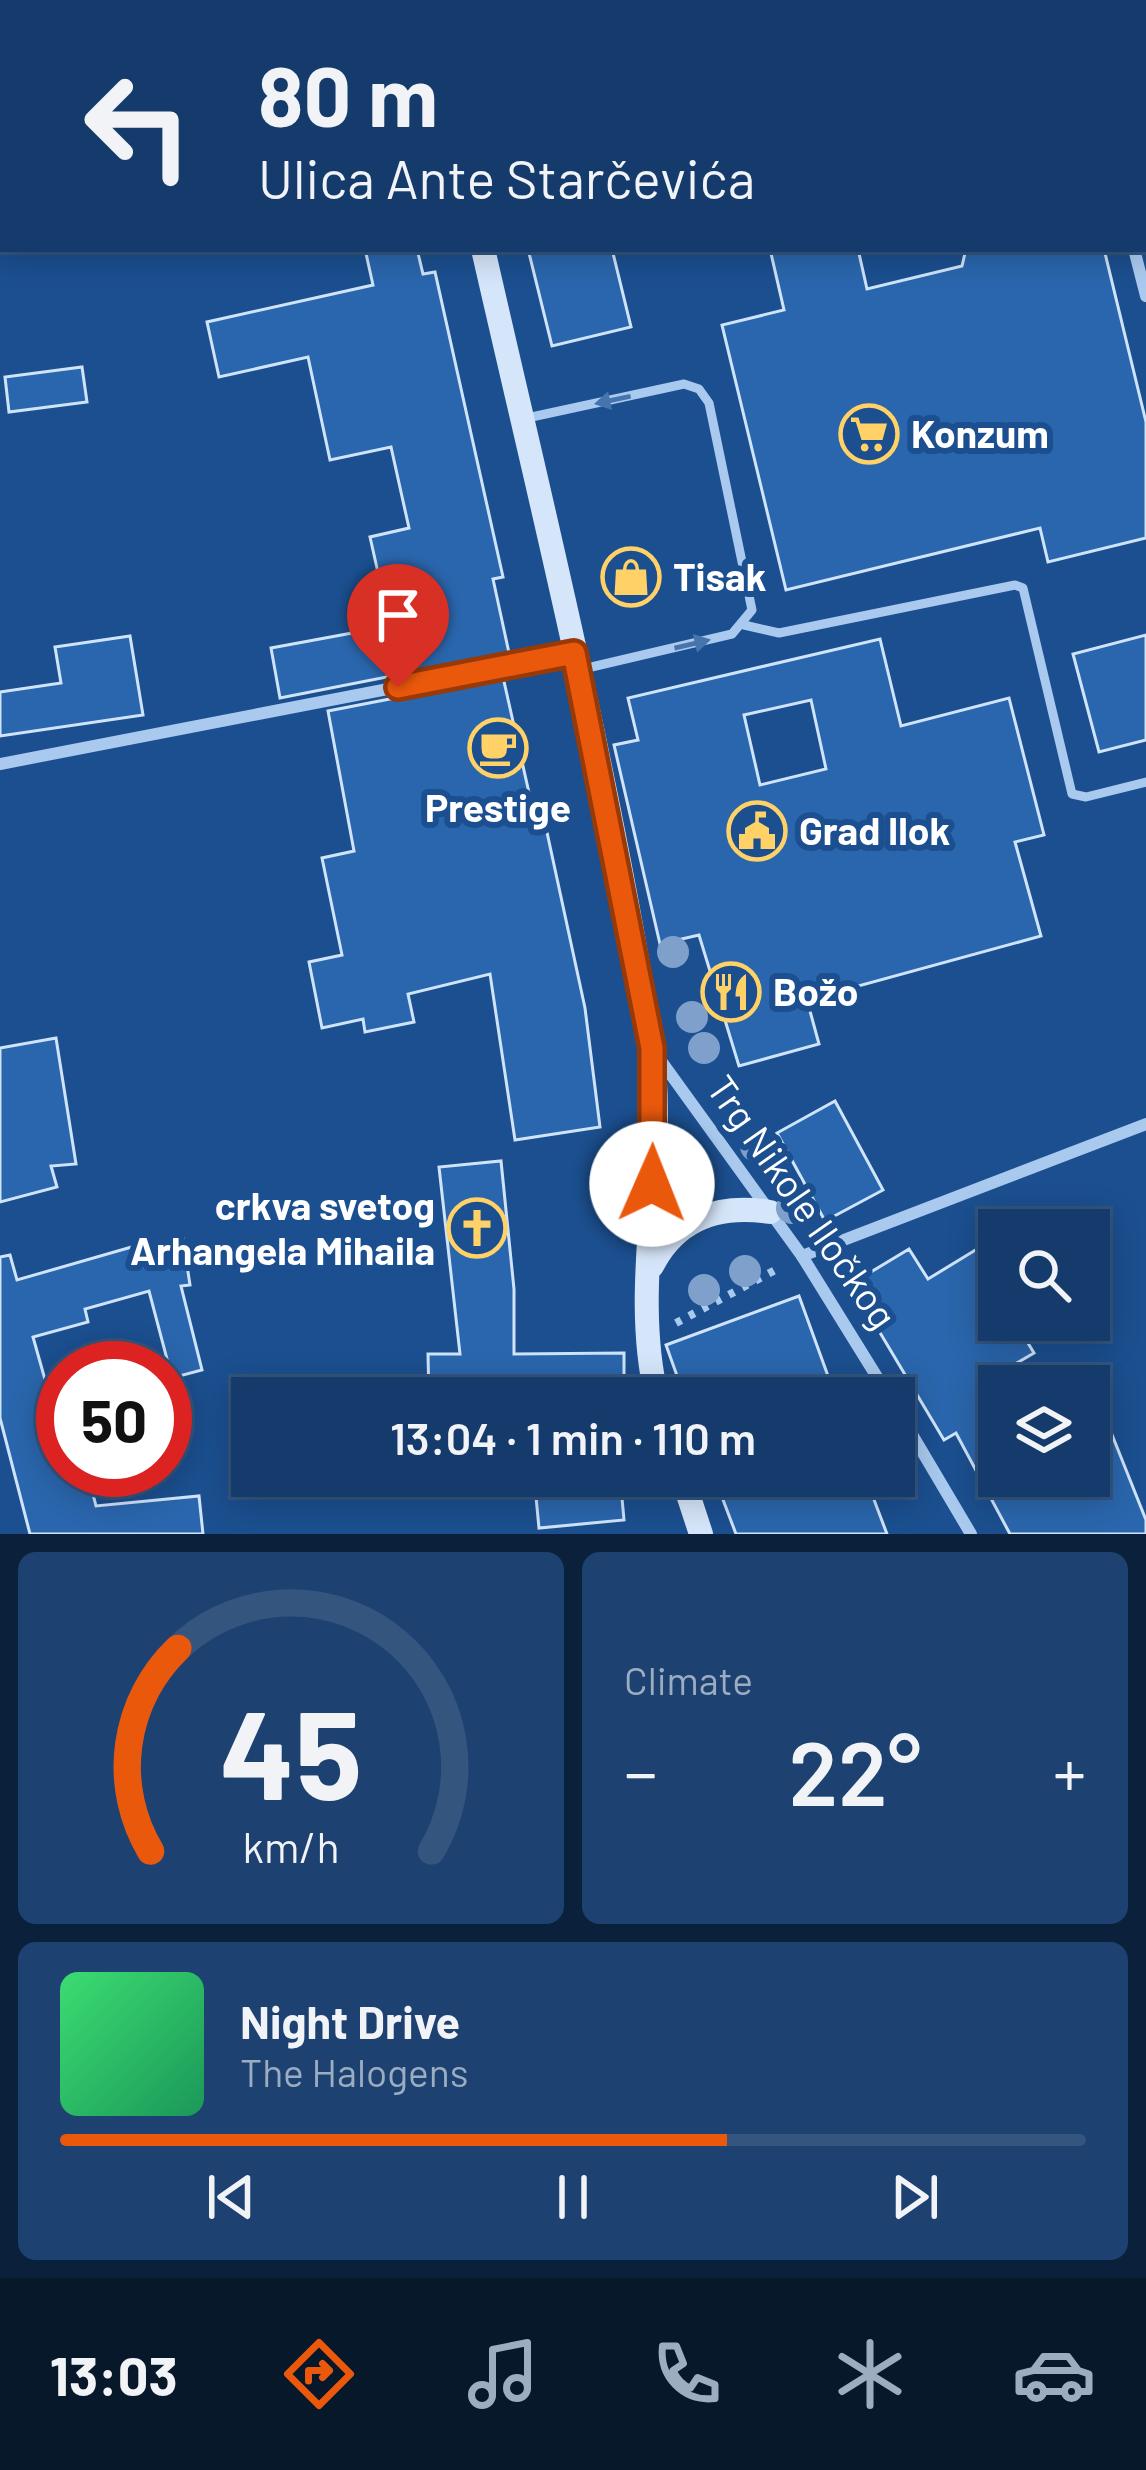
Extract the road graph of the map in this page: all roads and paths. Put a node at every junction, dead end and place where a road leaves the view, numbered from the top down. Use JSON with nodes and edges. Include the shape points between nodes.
{"nodes":[{"id":1,"x":484,"y":252,"type":"edge"},
{"id":2,"x":1135,"y":252,"type":"edge"},
{"id":3,"x":1146,"y":296,"type":"edge"},
{"id":4,"x":522,"y":420,"type":"junction"},
{"id":5,"x":744,"y":625,"type":"junction"},
{"id":6,"x":576,"y":662,"type":"junction"},
{"id":7,"x":0,"y":764,"type":"edge"},
{"id":8,"x":1146,"y":782,"type":"edge"},
{"id":9,"x":652,"y":1048,"type":"junction"},
{"id":10,"x":1146,"y":1124,"type":"edge"},
{"id":11,"x":770,"y":1213,"type":"junction"},
{"id":12,"x":802,"y":1256,"type":"junction"},
{"id":13,"x":651,"y":1268,"type":"junction"},
{"id":14,"x":650,"y":1337,"type":"junction"},
{"id":15,"x":655,"y":1377,"type":"edge"},
{"id":16,"x":877,"y":1377,"type":"edge"},
{"id":17,"x":915,"y":1440,"type":"edge"},
{"id":18,"x":689,"y":1497,"type":"edge"},
{"id":19,"x":701,"y":1534,"type":"edge"},
{"id":20,"x":971,"y":1534,"type":"edge"}],
"edges":[{"from":1,"to":4,"type":"main road","name":"Trg Nikole Iločkog"},
{"from":2,"to":3,"type":"street"},
{"from":5,"to":4,"type":"lane","one_way":true,"via":[[752,610],[709,404],[699,389],[684,384]]},
{"from":4,"to":6,"type":"main road","name":"Trg Nikole Iločkog"},
{"from":6,"to":5,"type":"lane","one_way":true,"via":[[732,634]]},
{"from":5,"to":8,"type":"lane","via":[[779,633],[1023,588],[1072,794]]},
{"from":6,"to":7,"type":"street"},
{"from":6,"to":9,"type":"main road","name":"Trg Nikole Iločkog"},
{"from":9,"to":11,"type":"street","name":"Trg Nikole Iločkog"},
{"from":9,"to":13,"type":"main road","name":"Trg Nikole Iločkog"},
{"from":10,"to":12,"type":"street"},
{"from":11,"to":12,"type":"street","name":"Trg Nikole Iločkog"},
{"from":11,"to":13,"type":"main road","via":[[720,1210],[698,1218],[673,1234]]},
{"from":12,"to":14,"type":"path"},
{"from":12,"to":16,"type":"street","name":"Trg Nikole Iločkog"},
{"from":13,"to":14,"type":"main road","name":"Trg Nikole Iločkog"},
{"from":14,"to":15,"type":"main road","name":"Trg Nikole Iločkog"},
{"from":17,"to":20,"type":"street","name":"Trg Nikole Iločkog"},
{"from":18,"to":19,"type":"main road"}]}
